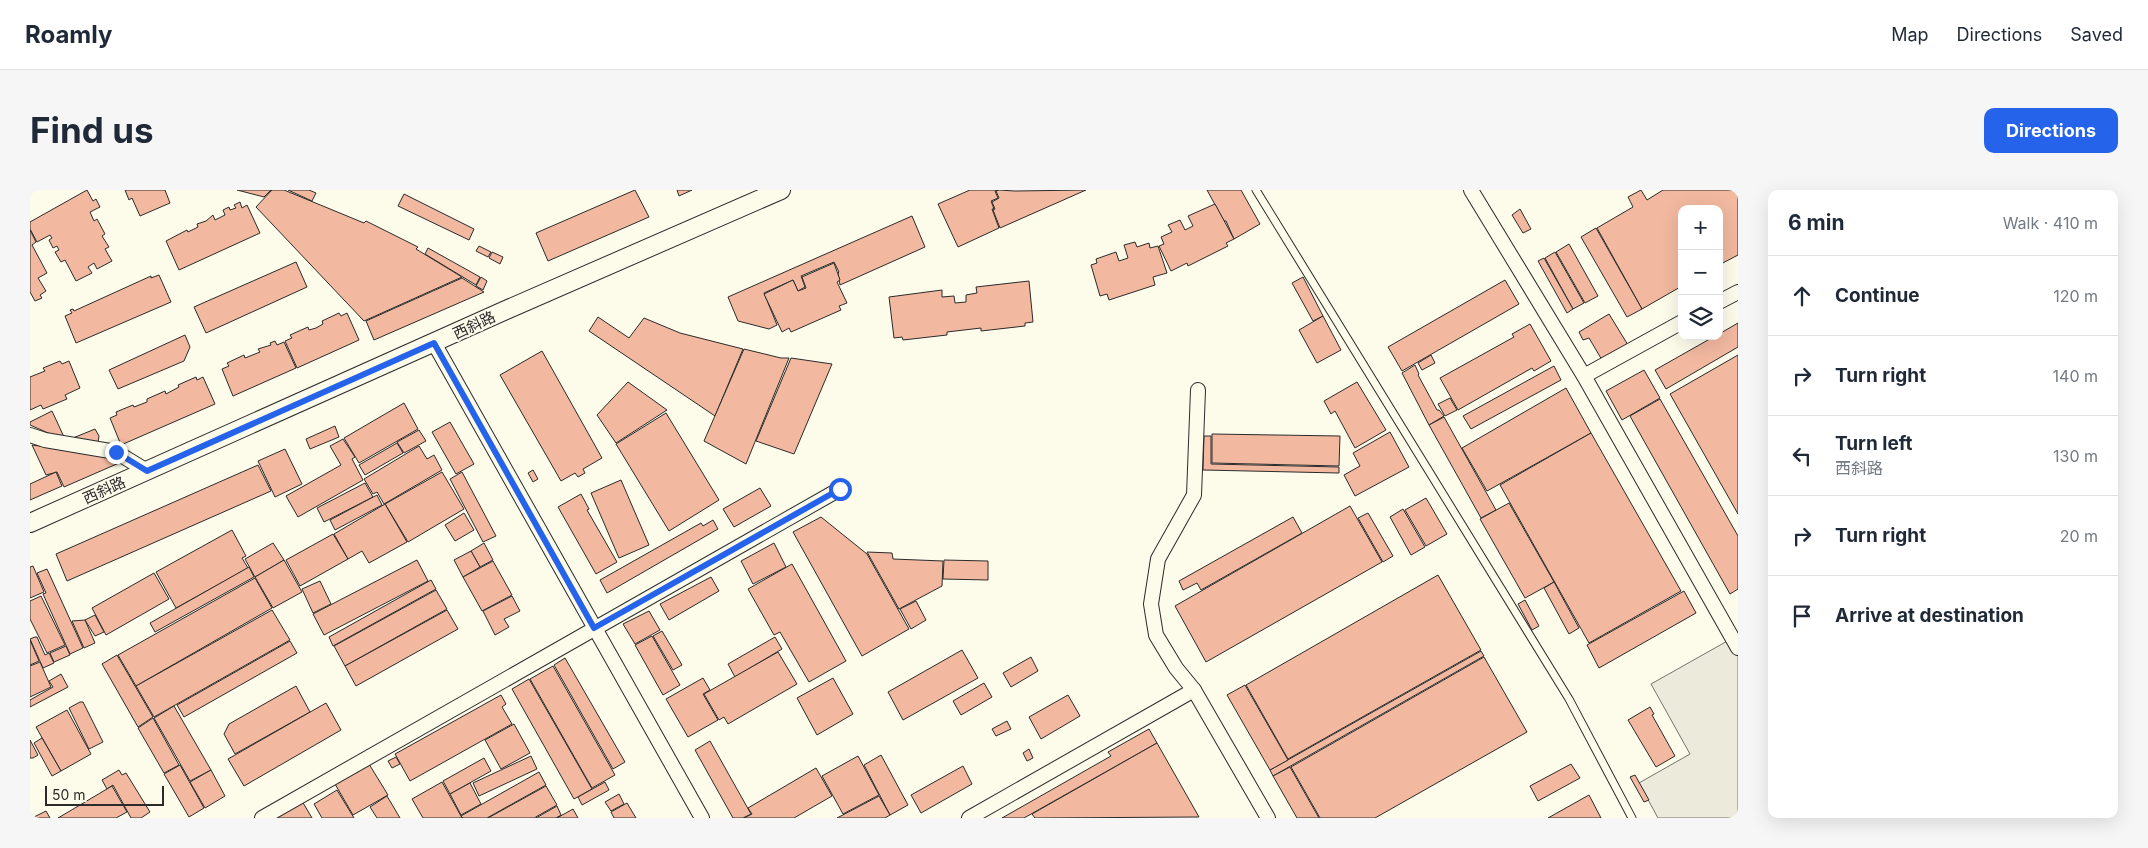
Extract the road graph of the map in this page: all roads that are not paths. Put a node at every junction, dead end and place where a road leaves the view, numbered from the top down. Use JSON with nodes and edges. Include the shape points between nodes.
{"nodes":[{"id":1,"x":781,"y":190,"type":"edge"},
{"id":2,"x":1256,"y":190,"type":"edge"},
{"id":3,"x":1471,"y":190,"type":"edge"},
{"id":4,"x":1738,"y":292,"type":"edge"},
{"id":5,"x":1723,"y":300,"type":"edge"},
{"id":6,"x":1678,"y":324,"type":"edge"},
{"id":7,"x":434,"y":343,"type":"junction"},
{"id":8,"x":1584,"y":376,"type":"junction"},
{"id":9,"x":1198,"y":390,"type":"dead end"},
{"id":10,"x":30,"y":435,"type":"edge"},
{"id":11,"x":147,"y":471,"type":"junction"},
{"id":12,"x":840,"y":489,"type":"dead end"},
{"id":13,"x":30,"y":523,"type":"edge"},
{"id":14,"x":594,"y":628,"type":"junction"},
{"id":15,"x":1738,"y":648,"type":"edge"},
{"id":16,"x":1194,"y":690,"type":"junction"},
{"id":17,"x":262,"y":818,"type":"edge"},
{"id":18,"x":702,"y":818,"type":"edge"},
{"id":19,"x":969,"y":818,"type":"edge"},
{"id":20,"x":1268,"y":818,"type":"edge"},
{"id":21,"x":1632,"y":818,"type":"edge"}],
"edges":[{"from":1,"to":7,"type":"street","name":"西斜路"},
{"from":2,"to":21,"type":"lane","via":[[1569,699]]},
{"from":3,"to":8,"type":"street"},
{"from":4,"to":5,"type":"street"},
{"from":6,"to":8,"type":"street"},
{"from":7,"to":11,"type":"street","name":"西斜路"},
{"from":7,"to":14,"type":"street"},
{"from":8,"to":15,"type":"street"},
{"from":9,"to":16,"type":"street","via":[[1194,495],[1158,559],[1151,604],[1156,635]]},
{"from":10,"to":11,"type":"street","via":[[116,452]]},
{"from":11,"to":13,"type":"street","name":"西斜路"},
{"from":12,"to":14,"type":"street"},
{"from":14,"to":17,"type":"street"},
{"from":14,"to":18,"type":"street"},
{"from":16,"to":19,"type":"street"},
{"from":16,"to":20,"type":"street"}]}
